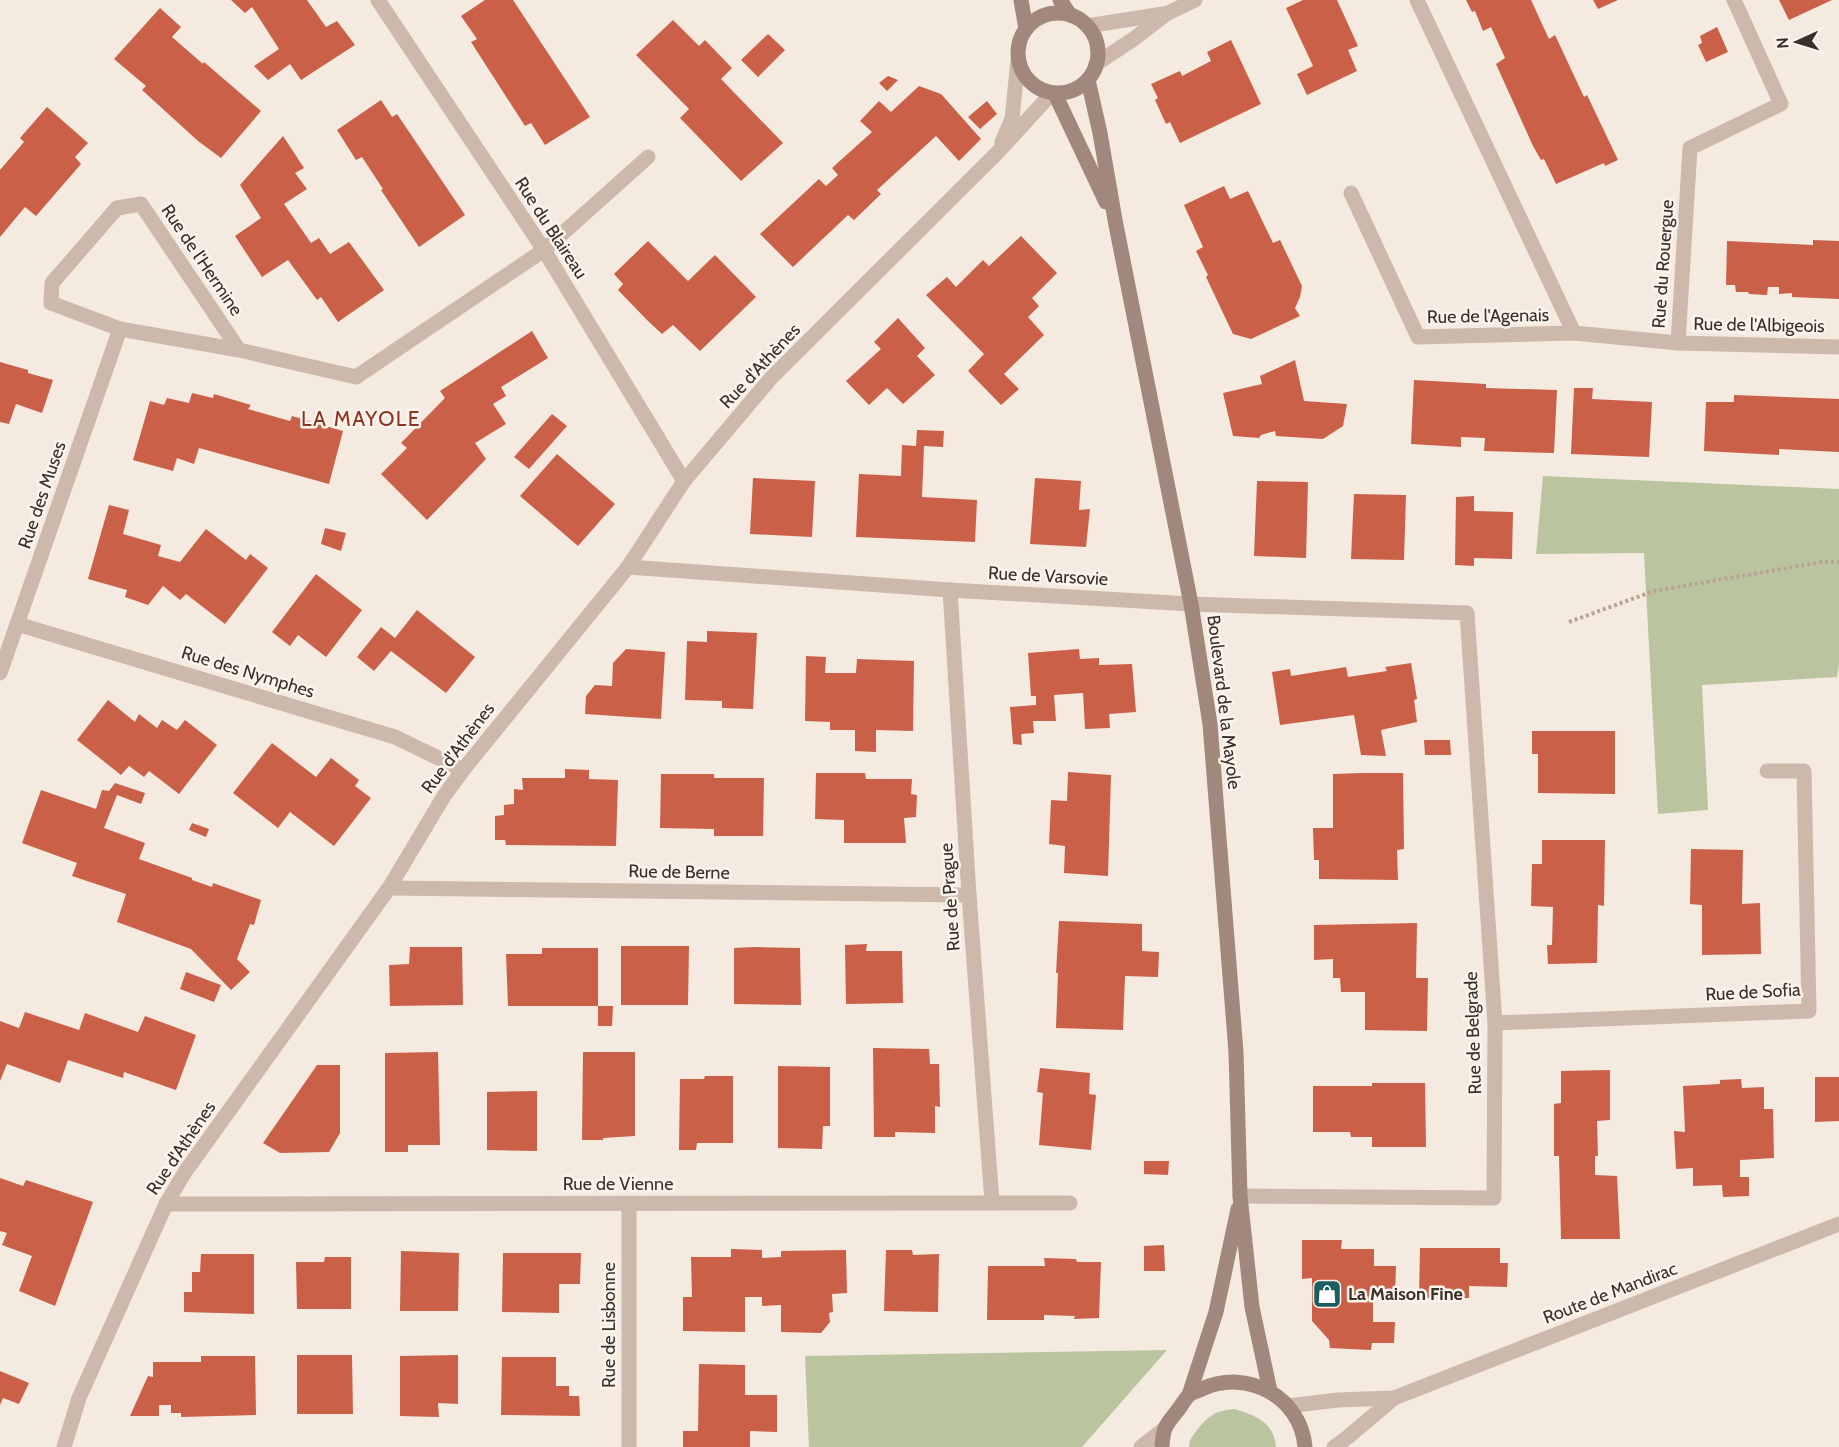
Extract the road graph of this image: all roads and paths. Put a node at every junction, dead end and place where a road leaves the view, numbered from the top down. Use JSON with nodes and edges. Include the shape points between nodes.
{"nodes":[{"id":1,"x":378,"y":0,"type":"edge"},
{"id":2,"x":1021,"y":0,"type":"edge"},
{"id":3,"x":1060,"y":0,"type":"edge"},
{"id":4,"x":1195,"y":0,"type":"edge"},
{"id":5,"x":1417,"y":0,"type":"edge"},
{"id":6,"x":1734,"y":0,"type":"edge"},
{"id":7,"x":1166,"y":14,"type":"junction"},
{"id":8,"x":1070,"y":15,"type":"junction"},
{"id":9,"x":1087,"y":26,"type":"junction"},
{"id":10,"x":1026,"y":29,"type":"junction"},
{"id":11,"x":1018,"y":60,"type":"junction"},
{"id":12,"x":1096,"y":64,"type":"junction"},
{"id":13,"x":1088,"y":80,"type":"junction"},
{"id":14,"x":1053,"y":94,"type":"junction"},
{"id":15,"x":998,"y":152,"type":"junction"},
{"id":16,"x":648,"y":157,"type":"dead end"},
{"id":17,"x":1351,"y":193,"type":"dead end"},
{"id":18,"x":1115,"y":220,"type":"junction"},
{"id":19,"x":544,"y":250,"type":"junction"},
{"id":20,"x":120,"y":330,"type":"junction"},
{"id":21,"x":1574,"y":333,"type":"junction"},
{"id":22,"x":1678,"y":343,"type":"junction"},
{"id":23,"x":1839,"y":347,"type":"edge"},
{"id":24,"x":239,"y":350,"type":"junction"},
{"id":25,"x":684,"y":481,"type":"junction"},
{"id":26,"x":1839,"y":562,"type":"edge"},
{"id":27,"x":628,"y":567,"type":"junction"},
{"id":28,"x":950,"y":590,"type":"junction"},
{"id":29,"x":1191,"y":604,"type":"junction"},
{"id":30,"x":1467,"y":613,"type":"joint"},
{"id":31,"x":1569,"y":622,"type":"dead end"},
{"id":32,"x":17,"y":624,"type":"junction"},
{"id":33,"x":0,"y":673,"type":"edge"},
{"id":34,"x":463,"y":770,"type":"junction"},
{"id":35,"x":1767,"y":771,"type":"dead end"},
{"id":36,"x":389,"y":888,"type":"junction"},
{"id":37,"x":969,"y":895,"type":"junction"},
{"id":38,"x":1495,"y":1023,"type":"junction"},
{"id":39,"x":1240,"y":1196,"type":"junction"},
{"id":40,"x":992,"y":1202,"type":"junction"},
{"id":41,"x":1070,"y":1203,"type":"dead end"},
{"id":42,"x":166,"y":1204,"type":"junction"},
{"id":43,"x":629,"y":1204,"type":"junction"},
{"id":44,"x":1839,"y":1224,"type":"edge"},
{"id":45,"x":1270,"y":1391,"type":"junction"},
{"id":46,"x":1189,"y":1395,"type":"junction"},
{"id":47,"x":1394,"y":1398,"type":"junction"},
{"id":48,"x":1288,"y":1406,"type":"junction"},
{"id":49,"x":1163,"y":1430,"type":"junction"},
{"id":50,"x":64,"y":1447,"type":"edge"},
{"id":51,"x":629,"y":1447,"type":"edge"},
{"id":52,"x":1141,"y":1447,"type":"edge"},
{"id":53,"x":1162,"y":1447,"type":"edge"},
{"id":54,"x":1305,"y":1447,"type":"edge"},
{"id":55,"x":1334,"y":1447,"type":"edge"}],
"edges":[{"from":1,"to":19,"type":"street","name":"Rue du Blaireau"},
{"from":2,"to":10,"type":"main road"},
{"from":3,"to":8,"type":"main road"},
{"from":4,"to":7,"type":"street"},
{"from":5,"to":21,"type":"street"},
{"from":6,"to":22,"type":"street","name":"Rue du Rouergue","via":[[1781,104],[1690,148]]},
{"from":7,"to":9,"type":"street"},
{"from":7,"to":12,"type":"street"},
{"from":8,"to":9,"type":"main road"},
{"from":8,"to":10,"type":"main road","via":[[1045,16]]},
{"from":9,"to":12,"type":"main road","via":[[1097,46]]},
{"from":10,"to":11,"type":"main road"},
{"from":11,"to":14,"type":"main road","via":[[1027,79],[1039,90]]},
{"from":11,"to":15,"type":"street","name":"Rue d'Athènes","via":[[1012,119]]},
{"from":12,"to":13,"type":"main road"},
{"from":13,"to":14,"type":"main road","via":[[1070,92]]},
{"from":13,"to":18,"type":"main road","name":"Boulevard de la Mayole"},
{"from":14,"to":15,"type":"street","name":"Rue d'Athènes"},
{"from":14,"to":18,"type":"main road","name":"Boulevard de la Mayole"},
{"from":15,"to":25,"type":"street","name":"Rue d'Athènes","via":[[772,378]]},
{"from":16,"to":19,"type":"street","name":"Rue de l'Hermine"},
{"from":17,"to":21,"type":"street","name":"Rue de l'Agenais","via":[[1418,337]]},
{"from":18,"to":29,"type":"main road","name":"Boulevard de la Mayole"},
{"from":19,"to":24,"type":"street","name":"Rue de l'Hermine","via":[[356,377]]},
{"from":19,"to":25,"type":"street","name":"Rue du Blaireau"},
{"from":20,"to":24,"type":"street","name":"Rue de l'Hermine"},
{"from":20,"to":24,"type":"street","name":"Rue de l'Hermine","via":[[51,303],[52,283],[117,208],[141,204]]},
{"from":20,"to":32,"type":"street","name":"Rue des Muses"},
{"from":21,"to":22,"type":"street","name":"Rue du Rouergue"},
{"from":22,"to":23,"type":"street","name":"Rue de l'Albigeois"},
{"from":25,"to":27,"type":"street","name":"Rue d'Athènes"},
{"from":26,"to":31,"type":"path","via":[[1654,591]]},
{"from":27,"to":28,"type":"street","name":"Rue de Varsovie"},
{"from":27,"to":34,"type":"street","name":"Rue d'Athènes"},
{"from":28,"to":29,"type":"street","name":"Rue de Varsovie"},
{"from":28,"to":37,"type":"street","name":"Rue de Prague"},
{"from":29,"to":30,"type":"street","name":"Rue de Varsovie"},
{"from":29,"to":39,"type":"main road","name":"Boulevard de la Mayole","via":[[1210,724],[1236,1052]]},
{"from":30,"to":38,"type":"street","name":"Rue de Belgrade"},
{"from":32,"to":33,"type":"street","name":"Rue des Muses"},
{"from":32,"to":34,"type":"street","name":"Rue des Nymphes","via":[[395,737]]},
{"from":34,"to":36,"type":"street","name":"Rue d'Athènes"},
{"from":35,"to":38,"type":"street","name":"Rue de Sofia","via":[[1804,771],[1809,1011]]},
{"from":36,"to":37,"type":"street","name":"Rue de Berne"},
{"from":36,"to":42,"type":"street","name":"Rue d'Athènes"},
{"from":37,"to":40,"type":"street","name":"Rue de Prague"},
{"from":38,"to":39,"type":"street","name":"Rue de Belgrade","via":[[1494,1197]]},
{"from":39,"to":45,"type":"main road","name":"Boulevard de la Mayole","via":[[1252,1307]]},
{"from":39,"to":46,"type":"main road","name":"Boulevard de la Mayole","via":[[1216,1312]]},
{"from":40,"to":41,"type":"street","name":"Rue de Vienne"},
{"from":40,"to":43,"type":"street","name":"Rue de Vienne"},
{"from":42,"to":43,"type":"street","name":"Rue de Vienne"},
{"from":42,"to":50,"type":"street","name":"Rue d'Athènes","via":[[79,1398]]},
{"from":43,"to":51,"type":"street","name":"Rue de Lisbonne"},
{"from":44,"to":47,"type":"street","name":"Route de Mandirac"},
{"from":45,"to":46,"type":"main road","via":[[1242,1382],[1214,1383]]},
{"from":45,"to":48,"type":"main road"},
{"from":46,"to":49,"type":"main road"},
{"from":47,"to":48,"type":"street","name":"Route de Mandirac"},
{"from":47,"to":55,"type":"street","name":"Route de Mandirac"},
{"from":48,"to":54,"type":"main road","via":[[1304,1434]]},
{"from":49,"to":52,"type":"street"},
{"from":49,"to":53,"type":"main road"}]}
